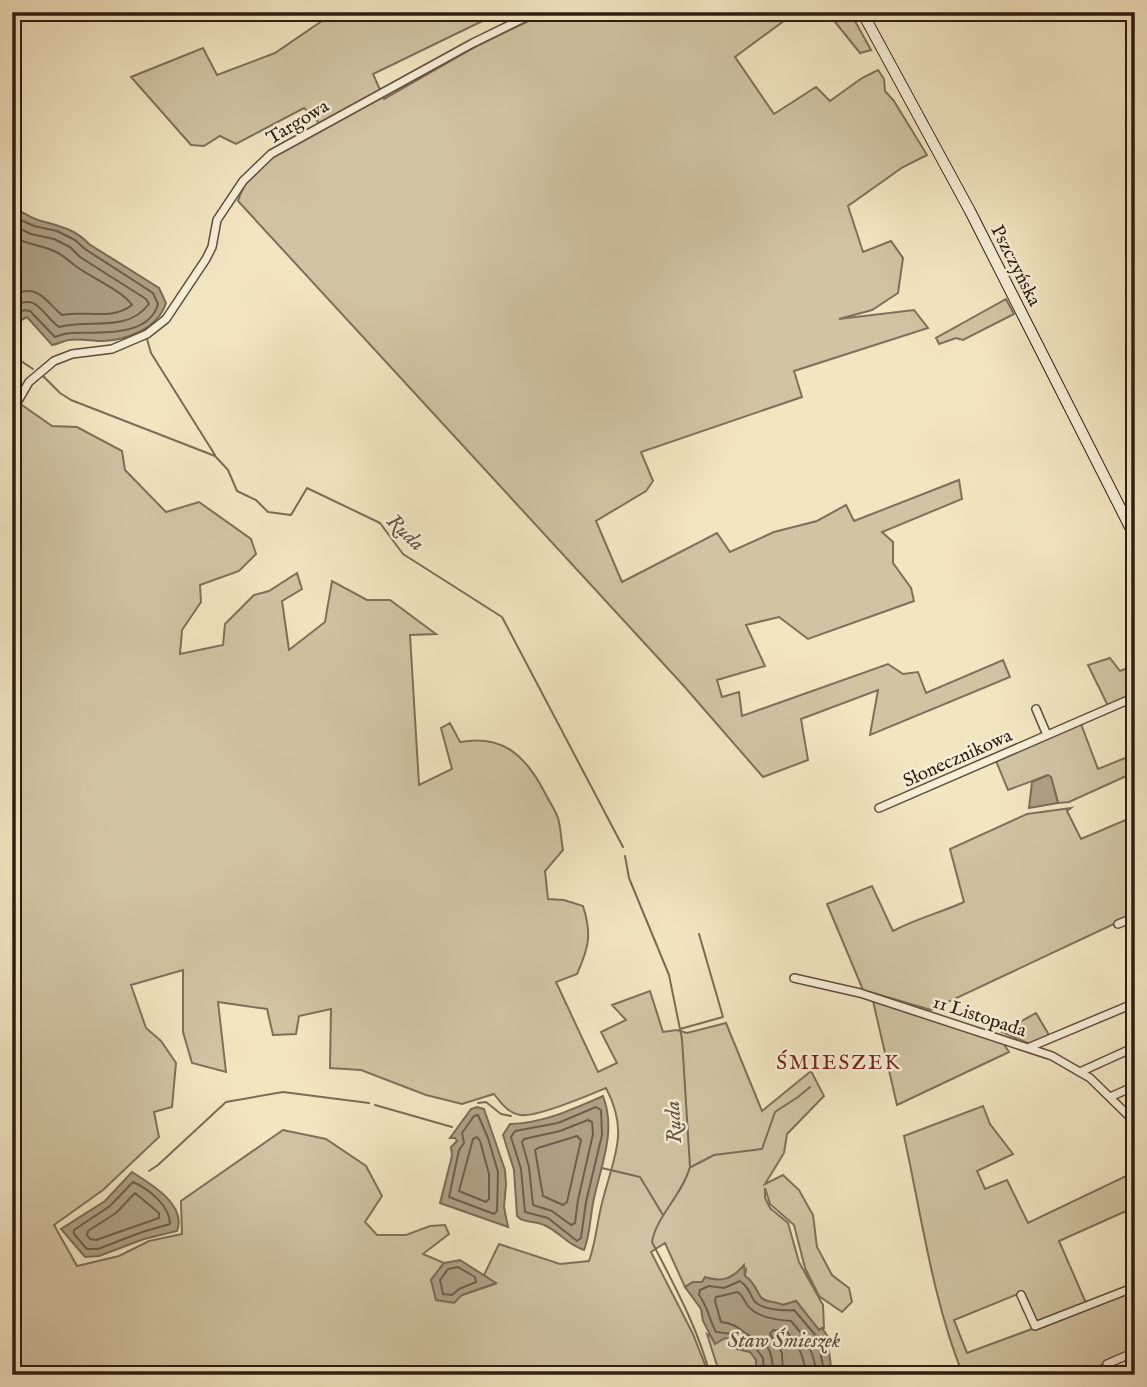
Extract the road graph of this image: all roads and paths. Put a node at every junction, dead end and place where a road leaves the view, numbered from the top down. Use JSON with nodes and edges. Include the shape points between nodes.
{"nodes":[{"id":1,"x":536,"y":12,"type":"edge"},
{"id":2,"x":862,"y":12,"type":"edge"},
{"id":3,"x":12,"y":414,"type":"edge"},
{"id":4,"x":1135,"y":537,"type":"edge"},
{"id":5,"x":1135,"y":696,"type":"edge"},
{"id":6,"x":1036,"y":709,"type":"dead end"},
{"id":7,"x":1047,"y":735,"type":"junction"},
{"id":8,"x":879,"y":808,"type":"dead end"},
{"id":9,"x":1135,"y":917,"type":"edge"},
{"id":10,"x":1118,"y":924,"type":"dead end"},
{"id":11,"x":794,"y":978,"type":"dead end"},
{"id":12,"x":1135,"y":1003,"type":"edge"},
{"id":13,"x":1135,"y":1047,"type":"edge"},
{"id":14,"x":1029,"y":1048,"type":"junction"},
{"id":15,"x":1080,"y":1072,"type":"junction"},
{"id":16,"x":1135,"y":1086,"type":"edge"},
{"id":17,"x":1110,"y":1097,"type":"junction"},
{"id":18,"x":1135,"y":1122,"type":"edge"},
{"id":19,"x":1135,"y":1287,"type":"edge"},
{"id":20,"x":1021,"y":1295,"type":"dead end"},
{"id":21,"x":1135,"y":1352,"type":"edge"},
{"id":22,"x":1107,"y":1364,"type":"dead end"}],
"edges":[{"from":1,"to":3,"type":"street","name":"Targowa","via":[[271,154],[243,181],[217,220],[206,260],[166,319],[147,334],[112,349],[54,361],[29,382]]},
{"from":2,"to":4,"type":"main road","name":"Pszczyńska","via":[[970,211]]},
{"from":5,"to":7,"type":"street","name":"Słonecznikowa"},
{"from":6,"to":7,"type":"street"},
{"from":7,"to":8,"type":"street","name":"Słonecznikowa"},
{"from":9,"to":10,"type":"street"},
{"from":11,"to":14,"type":"street","name":"11 Listopada","via":[[860,993]]},
{"from":12,"to":14,"type":"street"},
{"from":13,"to":15,"type":"street"},
{"from":14,"to":15,"type":"street","name":"11 Listopada"},
{"from":15,"to":17,"type":"street","name":"11 Listopada"},
{"from":16,"to":17,"type":"street"},
{"from":17,"to":18,"type":"street","name":"11 Listopada"},
{"from":19,"to":20,"type":"street","via":[[1035,1326]]},
{"from":21,"to":22,"type":"street"}]}
